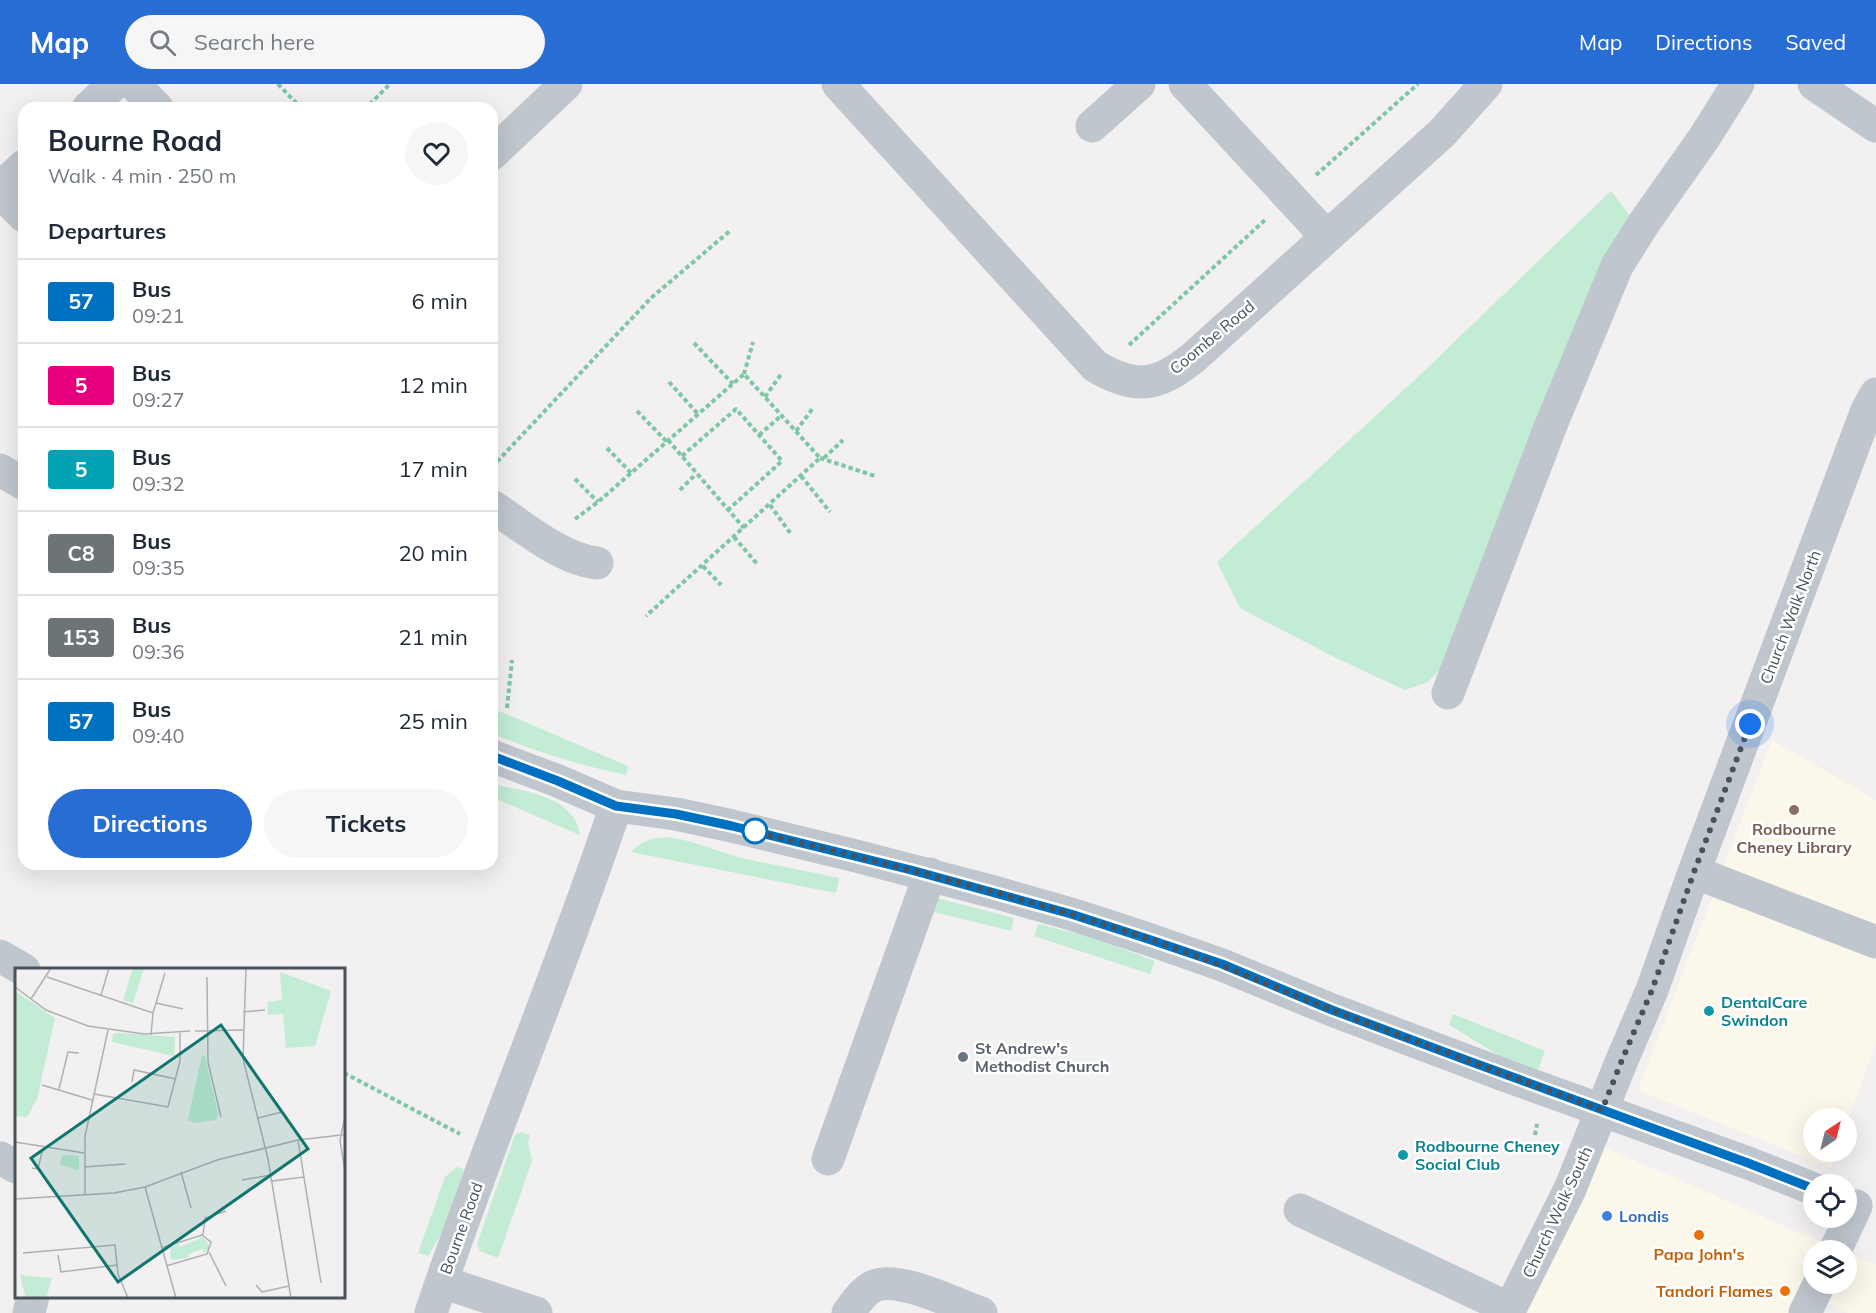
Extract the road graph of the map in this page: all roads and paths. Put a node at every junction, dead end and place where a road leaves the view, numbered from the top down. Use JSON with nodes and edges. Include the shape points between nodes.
{"nodes":[{"id":1,"x":114,"y":84,"type":"edge"},
{"id":2,"x":134,"y":84,"type":"edge"},
{"id":3,"x":278,"y":84,"type":"edge"},
{"id":4,"x":390,"y":84,"type":"edge"},
{"id":5,"x":566,"y":84,"type":"edge"},
{"id":6,"x":837,"y":84,"type":"edge"},
{"id":7,"x":1139,"y":84,"type":"edge"},
{"id":8,"x":1185,"y":84,"type":"edge"},
{"id":9,"x":1418,"y":84,"type":"edge"},
{"id":10,"x":1486,"y":84,"type":"edge"},
{"id":11,"x":1738,"y":84,"type":"edge"},
{"id":12,"x":1814,"y":84,"type":"edge"},
{"id":13,"x":94,"y":102,"type":"edge"},
{"id":14,"x":151,"y":102,"type":"edge"},
{"id":15,"x":295,"y":102,"type":"edge"},
{"id":16,"x":372,"y":102,"type":"edge"},
{"id":17,"x":1092,"y":126,"type":"dead end"},
{"id":18,"x":1876,"y":126,"type":"edge"},
{"id":19,"x":498,"y":148,"type":"edge"},
{"id":20,"x":18,"y":172,"type":"edge"},
{"id":21,"x":0,"y":190,"type":"edge"},
{"id":22,"x":1290,"y":197,"type":"junction"},
{"id":23,"x":18,"y":210,"type":"edge"},
{"id":24,"x":731,"y":230,"type":"dead end"},
{"id":25,"x":1326,"y":236,"type":"junction"},
{"id":26,"x":753,"y":342,"type":"dead end"},
{"id":27,"x":694,"y":344,"type":"dead end"},
{"id":28,"x":1101,"y":370,"type":"junction"},
{"id":29,"x":744,"y":374,"type":"junction"},
{"id":30,"x":782,"y":374,"type":"dead end"},
{"id":31,"x":669,"y":382,"type":"dead end"},
{"id":32,"x":733,"y":384,"type":"junction"},
{"id":33,"x":1876,"y":394,"type":"edge"},
{"id":34,"x":765,"y":397,"type":"junction"},
{"id":35,"x":813,"y":408,"type":"dead end"},
{"id":36,"x":637,"y":411,"type":"dead end"},
{"id":37,"x":698,"y":414,"type":"junction"},
{"id":38,"x":782,"y":415,"type":"junction"},
{"id":39,"x":796,"y":431,"type":"junction"},
{"id":40,"x":759,"y":435,"type":"junction"},
{"id":41,"x":843,"y":440,"type":"dead end"},
{"id":42,"x":667,"y":441,"type":"junction"},
{"id":43,"x":608,"y":448,"type":"dead end"},
{"id":44,"x":682,"y":456,"type":"junction"},
{"id":45,"x":822,"y":458,"type":"junction"},
{"id":46,"x":498,"y":461,"type":"edge"},
{"id":47,"x":0,"y":470,"type":"edge"},
{"id":48,"x":631,"y":473,"type":"junction"},
{"id":49,"x":696,"y":474,"type":"junction"},
{"id":50,"x":801,"y":476,"type":"junction"},
{"id":51,"x":875,"y":476,"type":"dead end"},
{"id":52,"x":575,"y":479,"type":"dead end"},
{"id":53,"x":18,"y":480,"type":"edge"},
{"id":54,"x":680,"y":490,"type":"dead end"},
{"id":55,"x":598,"y":502,"type":"junction"},
{"id":56,"x":770,"y":505,"type":"junction"},
{"id":57,"x":498,"y":510,"type":"edge"},
{"id":58,"x":728,"y":510,"type":"junction"},
{"id":59,"x":830,"y":512,"type":"dead end"},
{"id":60,"x":744,"y":528,"type":"junction"},
{"id":61,"x":791,"y":534,"type":"dead end"},
{"id":62,"x":734,"y":537,"type":"junction"},
{"id":63,"x":546,"y":542,"type":"junction"},
{"id":64,"x":597,"y":563,"type":"dead end"},
{"id":65,"x":758,"y":565,"type":"dead end"},
{"id":66,"x":702,"y":566,"type":"junction"},
{"id":67,"x":721,"y":585,"type":"dead end"},
{"id":68,"x":646,"y":616,"type":"dead end"},
{"id":69,"x":512,"y":660,"type":"dead end"},
{"id":70,"x":1448,"y":693,"type":"dead end"},
{"id":71,"x":507,"y":708,"type":"dead end"},
{"id":72,"x":498,"y":758,"type":"edge"},
{"id":73,"x":616,"y":806,"type":"junction"},
{"id":74,"x":1694,"y":872,"type":"junction"},
{"id":75,"x":930,"y":874,"type":"junction"},
{"id":76,"x":1876,"y":942,"type":"edge"},
{"id":77,"x":0,"y":956,"type":"edge"},
{"id":78,"x":22,"y":968,"type":"edge"},
{"id":79,"x":345,"y":1074,"type":"edge"},
{"id":80,"x":1602,"y":1110,"type":"junction"},
{"id":81,"x":489,"y":1149,"type":"junction"},
{"id":82,"x":0,"y":1158,"type":"edge"},
{"id":83,"x":828,"y":1159,"type":"dead end"},
{"id":84,"x":15,"y":1166,"type":"edge"},
{"id":85,"x":1803,"y":1185,"type":"edge"},
{"id":86,"x":1860,"y":1207,"type":"edge"},
{"id":87,"x":1300,"y":1210,"type":"dead end"},
{"id":88,"x":1841,"y":1240,"type":"edge"},
{"id":89,"x":441,"y":1282,"type":"junction"},
{"id":90,"x":1814,"y":1294,"type":"edge"},
{"id":91,"x":33,"y":1298,"type":"edge"},
{"id":92,"x":1509,"y":1311,"type":"edge"},
{"id":93,"x":29,"y":1313,"type":"edge"},
{"id":94,"x":431,"y":1313,"type":"edge"},
{"id":95,"x":536,"y":1313,"type":"edge"},
{"id":96,"x":848,"y":1313,"type":"edge"},
{"id":97,"x":981,"y":1313,"type":"edge"},
{"id":98,"x":1805,"y":1313,"type":"edge"}],
"edges":[{"from":1,"to":13,"type":"street"},
{"from":2,"to":14,"type":"street"},
{"from":3,"to":15,"type":"path"},
{"from":4,"to":16,"type":"path"},
{"from":5,"to":19,"type":"street"},
{"from":6,"to":28,"type":"street","name":"Coombe Road"},
{"from":7,"to":17,"type":"street"},
{"from":8,"to":22,"type":"street"},
{"from":9,"to":22,"type":"path"},
{"from":10,"to":25,"type":"street","name":"Coombe Road","via":[[1442,133]]},
{"from":11,"to":70,"type":"street","via":[[1617,266]]},
{"from":12,"to":18,"type":"street"},
{"from":20,"to":21,"type":"street"},
{"from":21,"to":23,"type":"street"},
{"from":22,"to":25,"type":"street"},
{"from":22,"to":28,"type":"path"},
{"from":24,"to":46,"type":"path","via":[[651,298]]},
{"from":25,"to":28,"type":"street","name":"Coombe Road","via":[[1182,367],[1159,380],[1142,382],[1125,381]]},
{"from":26,"to":29,"type":"path"},
{"from":27,"to":32,"type":"path"},
{"from":29,"to":32,"type":"path"},
{"from":29,"to":34,"type":"path"},
{"from":30,"to":34,"type":"path"},
{"from":31,"to":37,"type":"path"},
{"from":32,"to":37,"type":"path"},
{"from":33,"to":74,"type":"street","name":"Church Walk North"},
{"from":34,"to":38,"type":"path"},
{"from":35,"to":39,"type":"path"},
{"from":36,"to":42,"type":"path"},
{"from":37,"to":42,"type":"path"},
{"from":38,"to":39,"type":"path"},
{"from":38,"to":40,"type":"path"},
{"from":39,"to":45,"type":"path"},
{"from":40,"to":44,"type":"path","via":[[736,409]]},
{"from":40,"to":58,"type":"path","via":[[782,461]]},
{"from":41,"to":45,"type":"path"},
{"from":42,"to":44,"type":"path"},
{"from":42,"to":48,"type":"path"},
{"from":43,"to":48,"type":"path"},
{"from":44,"to":49,"type":"path"},
{"from":45,"to":50,"type":"path"},
{"from":45,"to":51,"type":"path"},
{"from":47,"to":53,"type":"street"},
{"from":48,"to":55,"type":"path"},
{"from":49,"to":54,"type":"path"},
{"from":49,"to":58,"type":"path"},
{"from":50,"to":56,"type":"path"},
{"from":50,"to":59,"type":"path"},
{"from":52,"to":55,"type":"path"},
{"from":55,"to":63,"type":"path"},
{"from":56,"to":60,"type":"path"},
{"from":56,"to":61,"type":"path"},
{"from":57,"to":63,"type":"street"},
{"from":58,"to":60,"type":"path"},
{"from":60,"to":62,"type":"path"},
{"from":62,"to":65,"type":"path"},
{"from":62,"to":66,"type":"path"},
{"from":63,"to":64,"type":"street","via":[[578,559]]},
{"from":66,"to":67,"type":"path"},
{"from":66,"to":68,"type":"path"},
{"from":69,"to":71,"type":"path"},
{"from":72,"to":73,"type":"street"},
{"from":73,"to":75,"type":"street","via":[[732,826]]},
{"from":73,"to":81,"type":"street","name":"Bourne Road"},
{"from":74,"to":76,"type":"street"},
{"from":74,"to":80,"type":"street","name":"Church Walk North","via":[[1652,990]]},
{"from":75,"to":80,"type":"street","via":[[1071,914],[1222,964],[1392,1033]]},
{"from":75,"to":83,"type":"street"},
{"from":77,"to":78,"type":"street"},
{"from":79,"to":81,"type":"path"},
{"from":80,"to":85,"type":"street"},
{"from":80,"to":92,"type":"street","name":"Church Walk South","via":[[1570,1189]]},
{"from":81,"to":89,"type":"street","name":"Bourne Road"},
{"from":82,"to":84,"type":"street"},
{"from":86,"to":88,"type":"street"},
{"from":87,"to":92,"type":"street"},
{"from":89,"to":94,"type":"street","name":"Bourne Road"},
{"from":89,"to":95,"type":"street"},
{"from":90,"to":98,"type":"street"},
{"from":91,"to":93,"type":"street"},
{"from":96,"to":97,"type":"street","via":[[866,1291],[887,1283],[904,1285]]}]}
